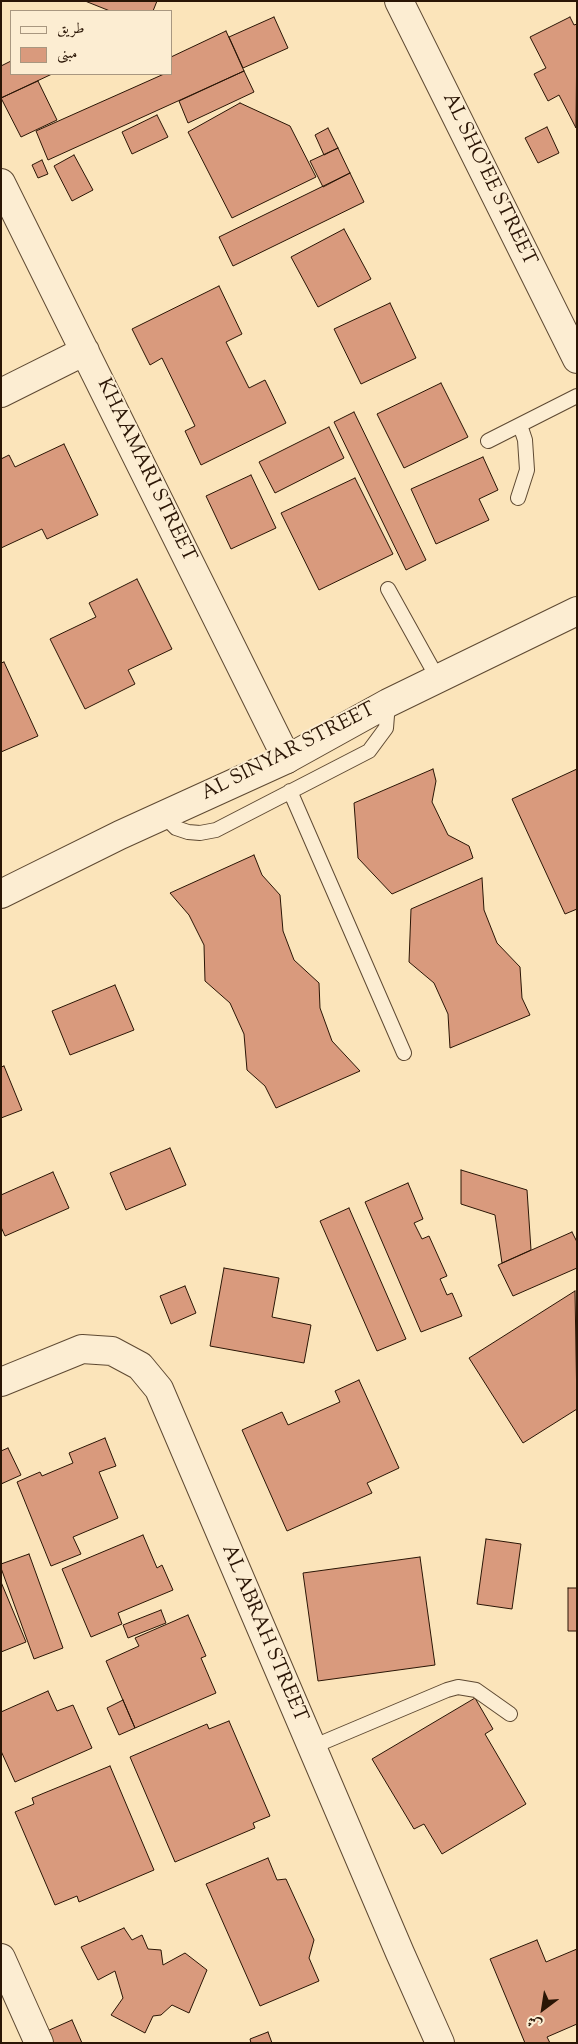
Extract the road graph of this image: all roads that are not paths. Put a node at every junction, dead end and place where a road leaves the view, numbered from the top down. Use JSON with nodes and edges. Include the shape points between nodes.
{"nodes":[{"id":1,"x":400,"y":1,"type":"edge"},
{"id":2,"x":1,"y":183,"type":"edge"},
{"id":3,"x":85,"y":351,"type":"junction"},
{"id":4,"x":577,"y":359,"type":"edge"},
{"id":5,"x":1,"y":393,"type":"edge"},
{"id":6,"x":577,"y":396,"type":"edge"},
{"id":7,"x":520,"y":425,"type":"junction"},
{"id":8,"x":488,"y":441,"type":"dead end"},
{"id":9,"x":518,"y":498,"type":"dead end"},
{"id":10,"x":388,"y":589,"type":"dead end"},
{"id":11,"x":577,"y":611,"type":"edge"},
{"id":12,"x":438,"y":679,"type":"junction"},
{"id":13,"x":388,"y":703,"type":"junction"},
{"id":14,"x":288,"y":759,"type":"junction"},
{"id":15,"x":290,"y":791,"type":"junction"},
{"id":16,"x":164,"y":816,"type":"junction"},
{"id":17,"x":1,"y":894,"type":"edge"},
{"id":18,"x":404,"y":1053,"type":"dead end"},
{"id":19,"x":1,"y":1382,"type":"edge"},
{"id":20,"x":510,"y":1714,"type":"dead end"},
{"id":21,"x":312,"y":1747,"type":"junction"},
{"id":22,"x":1,"y":1958,"type":"edge"},
{"id":23,"x":39,"y":2043,"type":"edge"},
{"id":24,"x":440,"y":2043,"type":"edge"}],
"edges":[{"from":1,"to":4,"type":"street","name":"AL SHO'EE STREET"},
{"from":2,"to":3,"type":"street","name":"KHAAMARI STREET"},
{"from":3,"to":5,"type":"street"},
{"from":3,"to":14,"type":"street","name":"KHAAMARI STREET"},
{"from":6,"to":7,"type":"lane"},
{"from":7,"to":8,"type":"lane"},
{"from":7,"to":9,"type":"lane","via":[[527,456]]},
{"from":10,"to":12,"type":"lane"},
{"from":11,"to":12,"type":"street","name":"AL SINYAR STREET"},
{"from":12,"to":13,"type":"street","name":"AL SINYAR STREET"},
{"from":13,"to":14,"type":"street","name":"AL SINYAR STREET"},
{"from":13,"to":15,"type":"lane","via":[[386,728],[369,751]]},
{"from":14,"to":16,"type":"street","name":"AL SINYAR STREET"},
{"from":15,"to":16,"type":"lane","via":[[208,832],[176,828]]},
{"from":15,"to":18,"type":"lane"},
{"from":16,"to":17,"type":"street","name":"AL SINYAR STREET"},
{"from":19,"to":21,"type":"street","name":"AL ABRAH STREET","via":[[82,1349],[112,1351],[140,1366],[158,1389]]},
{"from":20,"to":21,"type":"lane","via":[[476,1690],[458,1687]]},
{"from":21,"to":24,"type":"street","name":"AL ABRAH STREET"},
{"from":22,"to":23,"type":"street"}]}
